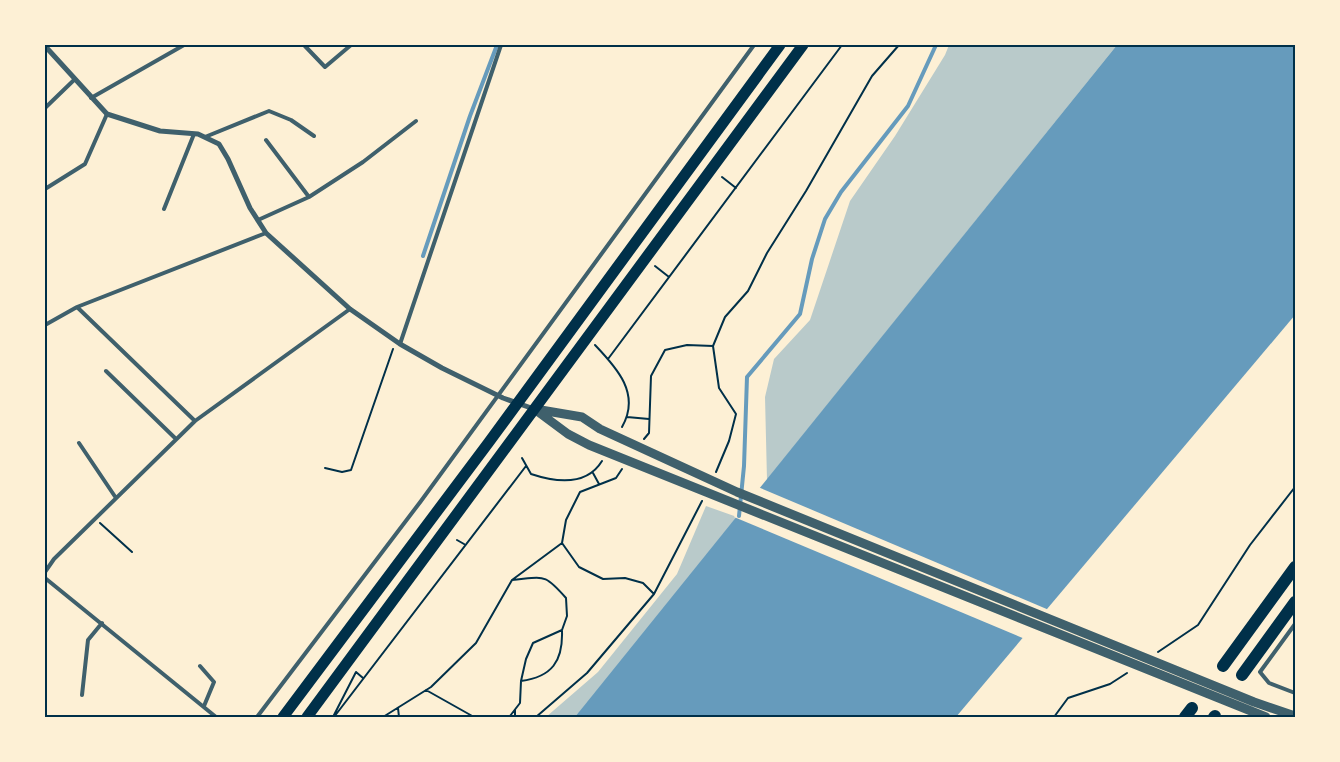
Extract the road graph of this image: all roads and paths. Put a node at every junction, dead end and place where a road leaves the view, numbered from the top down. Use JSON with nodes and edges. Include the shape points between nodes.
{"nodes":[{"id":1,"x":184,"y":45,"type":"edge"},
{"id":2,"x":304,"y":45,"type":"edge"},
{"id":3,"x":351,"y":45,"type":"edge"},
{"id":4,"x":501,"y":45,"type":"edge"},
{"id":5,"x":754,"y":45,"type":"edge"},
{"id":6,"x":780,"y":45,"type":"edge"},
{"id":7,"x":803,"y":45,"type":"edge"},
{"id":8,"x":842,"y":45,"type":"edge"},
{"id":9,"x":899,"y":45,"type":"edge"},
{"id":10,"x":45,"y":46,"type":"edge"},
{"id":11,"x":74,"y":80,"type":"junction"},
{"id":12,"x":91,"y":98,"type":"junction"},
{"id":13,"x":45,"y":108,"type":"edge"},
{"id":14,"x":107,"y":114,"type":"junction"},
{"id":15,"x":416,"y":121,"type":"dead end"},
{"id":16,"x":194,"y":134,"type":"junction"},
{"id":17,"x":314,"y":136,"type":"dead end"},
{"id":18,"x":205,"y":137,"type":"junction"},
{"id":19,"x":266,"y":140,"type":"dead end"},
{"id":20,"x":722,"y":177,"type":"dead end"},
{"id":21,"x":736,"y":188,"type":"junction"},
{"id":22,"x":45,"y":189,"type":"edge"},
{"id":23,"x":309,"y":197,"type":"junction"},
{"id":24,"x":164,"y":209,"type":"dead end"},
{"id":25,"x":258,"y":220,"type":"junction"},
{"id":26,"x":266,"y":233,"type":"junction"},
{"id":27,"x":653,"y":265,"type":"dead end"},
{"id":28,"x":669,"y":277,"type":"junction"},
{"id":29,"x":77,"y":307,"type":"junction"},
{"id":30,"x":350,"y":309,"type":"junction"},
{"id":31,"x":45,"y":325,"type":"edge"},
{"id":32,"x":398,"y":342,"type":"junction"},
{"id":33,"x":713,"y":346,"type":"junction"},
{"id":34,"x":608,"y":358,"type":"dead end"},
{"id":35,"x":106,"y":371,"type":"dead end"},
{"id":36,"x":498,"y":395,"type":"junction"},
{"id":37,"x":516,"y":402,"type":"junction"},
{"id":38,"x":535,"y":409,"type":"junction"},
{"id":39,"x":627,"y":418,"type":"dead end"},
{"id":40,"x":649,"y":419,"type":"junction"},
{"id":41,"x":195,"y":421,"type":"junction"},
{"id":42,"x":176,"y":439,"type":"junction"},
{"id":43,"x":643,"y":440,"type":"dead end"},
{"id":44,"x":79,"y":444,"type":"dead end"},
{"id":45,"x":627,"y":463,"type":"dead end"},
{"id":46,"x":526,"y":466,"type":"dead end"},
{"id":47,"x":325,"y":468,"type":"dead end"},
{"id":48,"x":592,"y":473,"type":"dead end"},
{"id":49,"x":714,"y":476,"type":"dead end"},
{"id":50,"x":600,"y":484,"type":"junction"},
{"id":51,"x":1295,"y":487,"type":"edge"},
{"id":52,"x":706,"y":494,"type":"dead end"},
{"id":53,"x":116,"y":498,"type":"junction"},
{"id":54,"x":95,"y":518,"type":"junction"},
{"id":55,"x":458,"y":540,"type":"dead end"},
{"id":56,"x":562,"y":543,"type":"junction"},
{"id":57,"x":464,"y":544,"type":"junction"},
{"id":58,"x":132,"y":552,"type":"dead end"},
{"id":59,"x":1295,"y":567,"type":"edge"},
{"id":60,"x":45,"y":572,"type":"edge"},
{"id":61,"x":45,"y":578,"type":"edge"},
{"id":62,"x":512,"y":580,"type":"junction"},
{"id":63,"x":654,"y":594,"type":"junction"},
{"id":64,"x":1295,"y":602,"type":"edge"},
{"id":65,"x":102,"y":623,"type":"junction"},
{"id":66,"x":1295,"y":624,"type":"edge"},
{"id":67,"x":562,"y":630,"type":"junction"},
{"id":68,"x":1150,"y":657,"type":"dead end"},
{"id":69,"x":200,"y":666,"type":"dead end"},
{"id":70,"x":1223,"y":666,"type":"dead end"},
{"id":71,"x":1134,"y":668,"type":"dead end"},
{"id":72,"x":1242,"y":675,"type":"dead end"},
{"id":73,"x":364,"y":678,"type":"junction"},
{"id":74,"x":521,"y":681,"type":"junction"},
{"id":75,"x":426,"y":690,"type":"junction"},
{"id":76,"x":1295,"y":693,"type":"edge"},
{"id":77,"x":82,"y":695,"type":"dead end"},
{"id":78,"x":204,"y":706,"type":"junction"},
{"id":79,"x":398,"y":708,"type":"junction"},
{"id":80,"x":515,"y":710,"type":"junction"},
{"id":81,"x":1295,"y":716,"type":"edge"},
{"id":82,"x":216,"y":717,"type":"edge"},
{"id":83,"x":257,"y":717,"type":"edge"},
{"id":84,"x":284,"y":717,"type":"edge"},
{"id":85,"x":307,"y":717,"type":"edge"},
{"id":86,"x":333,"y":717,"type":"edge"},
{"id":87,"x":383,"y":717,"type":"edge"},
{"id":88,"x":399,"y":717,"type":"edge"},
{"id":89,"x":474,"y":717,"type":"edge"},
{"id":90,"x":505,"y":717,"type":"edge"},
{"id":91,"x":515,"y":717,"type":"edge"},
{"id":92,"x":536,"y":717,"type":"edge"},
{"id":93,"x":1054,"y":717,"type":"edge"},
{"id":94,"x":1266,"y":717,"type":"edge"}],
"edges":[{"from":1,"to":12,"type":"lane"},
{"from":2,"to":3,"type":"lane","via":[[325,68]]},
{"from":4,"to":32,"type":"lane","via":[[434,246]]},
{"from":5,"to":36,"type":"lane"},
{"from":6,"to":37,"type":"main road"},
{"from":7,"to":38,"type":"main road"},
{"from":8,"to":21,"type":"path"},
{"from":9,"to":33,"type":"path","via":[[872,76],[767,253],[748,291],[725,316]]},
{"from":10,"to":11,"type":"street"},
{"from":11,"to":12,"type":"street"},
{"from":11,"to":13,"type":"lane"},
{"from":12,"to":14,"type":"street"},
{"from":14,"to":16,"type":"street","via":[[160,131]]},
{"from":14,"to":22,"type":"lane","via":[[85,164]]},
{"from":15,"to":23,"type":"lane","via":[[363,162]]},
{"from":16,"to":18,"type":"street"},
{"from":16,"to":24,"type":"lane"},
{"from":17,"to":18,"type":"lane","via":[[291,120],[270,111]]},
{"from":18,"to":25,"type":"street","via":[[219,144]]},
{"from":19,"to":23,"type":"lane"},
{"from":20,"to":21,"type":"path"},
{"from":21,"to":28,"type":"path"},
{"from":23,"to":25,"type":"lane"},
{"from":25,"to":26,"type":"street"},
{"from":26,"to":29,"type":"lane"},
{"from":26,"to":30,"type":"street"},
{"from":27,"to":28,"type":"path"},
{"from":28,"to":34,"type":"path"},
{"from":29,"to":31,"type":"lane"},
{"from":29,"to":41,"type":"lane"},
{"from":30,"to":32,"type":"street"},
{"from":30,"to":41,"type":"lane"},
{"from":32,"to":36,"type":"street"},
{"from":32,"to":47,"type":"path","via":[[351,470],[342,472]]},
{"from":33,"to":40,"type":"path","via":[[687,345],[665,350],[651,376]]},
{"from":33,"to":49,"type":"path","via":[[719,388],[736,414],[730,441]]},
{"from":35,"to":42,"type":"lane"},
{"from":36,"to":37,"type":"street"},
{"from":36,"to":83,"type":"lane"},
{"from":37,"to":38,"type":"street"},
{"from":37,"to":84,"type":"main road"},
{"from":38,"to":81,"type":"street","via":[[582,417],[737,492]]},
{"from":38,"to":85,"type":"main road"},
{"from":38,"to":94,"type":"street","via":[[589,445]]},
{"from":39,"to":40,"type":"path"},
{"from":40,"to":43,"type":"path","via":[[649,433]]},
{"from":41,"to":42,"type":"lane"},
{"from":42,"to":53,"type":"lane"},
{"from":44,"to":53,"type":"lane"},
{"from":45,"to":50,"type":"path","via":[[616,478]]},
{"from":46,"to":57,"type":"path"},
{"from":48,"to":50,"type":"path"},
{"from":50,"to":56,"type":"path","via":[[580,492],[566,520]]},
{"from":51,"to":68,"type":"path","via":[[1250,546],[1198,625]]},
{"from":52,"to":63,"type":"path"},
{"from":53,"to":54,"type":"lane"},
{"from":54,"to":58,"type":"path"},
{"from":54,"to":60,"type":"lane"},
{"from":55,"to":57,"type":"path"},
{"from":56,"to":62,"type":"path"},
{"from":56,"to":63,"type":"path","via":[[579,566],[603,579],[625,578],[643,583]]},
{"from":57,"to":73,"type":"path"},
{"from":59,"to":70,"type":"highway"},
{"from":61,"to":65,"type":"lane"},
{"from":62,"to":67,"type":"path","via":[[538,577],[550,580],[566,598],[567,616]]},
{"from":62,"to":75,"type":"path","via":[[476,643]]},
{"from":63,"to":92,"type":"path","via":[[587,673]]},
{"from":64,"to":72,"type":"highway"},
{"from":65,"to":77,"type":"lane","via":[[88,640]]},
{"from":65,"to":78,"type":"lane"},
{"from":66,"to":76,"type":"lane","via":[[1260,672],[1269,684]]},
{"from":67,"to":74,"type":"path","via":[[533,643]]},
{"from":67,"to":74,"type":"path","via":[[563,649],[556,664],[539,679]]},
{"from":69,"to":78,"type":"lane","via":[[214,682]]},
{"from":71,"to":93,"type":"path","via":[[1110,684],[1068,698]]},
{"from":73,"to":86,"type":"path"},
{"from":73,"to":86,"type":"path","via":[[356,672]]},
{"from":74,"to":80,"type":"path","via":[[520,703]]},
{"from":75,"to":79,"type":"path"},
{"from":75,"to":89,"type":"path"},
{"from":78,"to":82,"type":"lane"},
{"from":79,"to":87,"type":"path"},
{"from":79,"to":88,"type":"path"},
{"from":80,"to":90,"type":"path"},
{"from":80,"to":91,"type":"path"}]}
